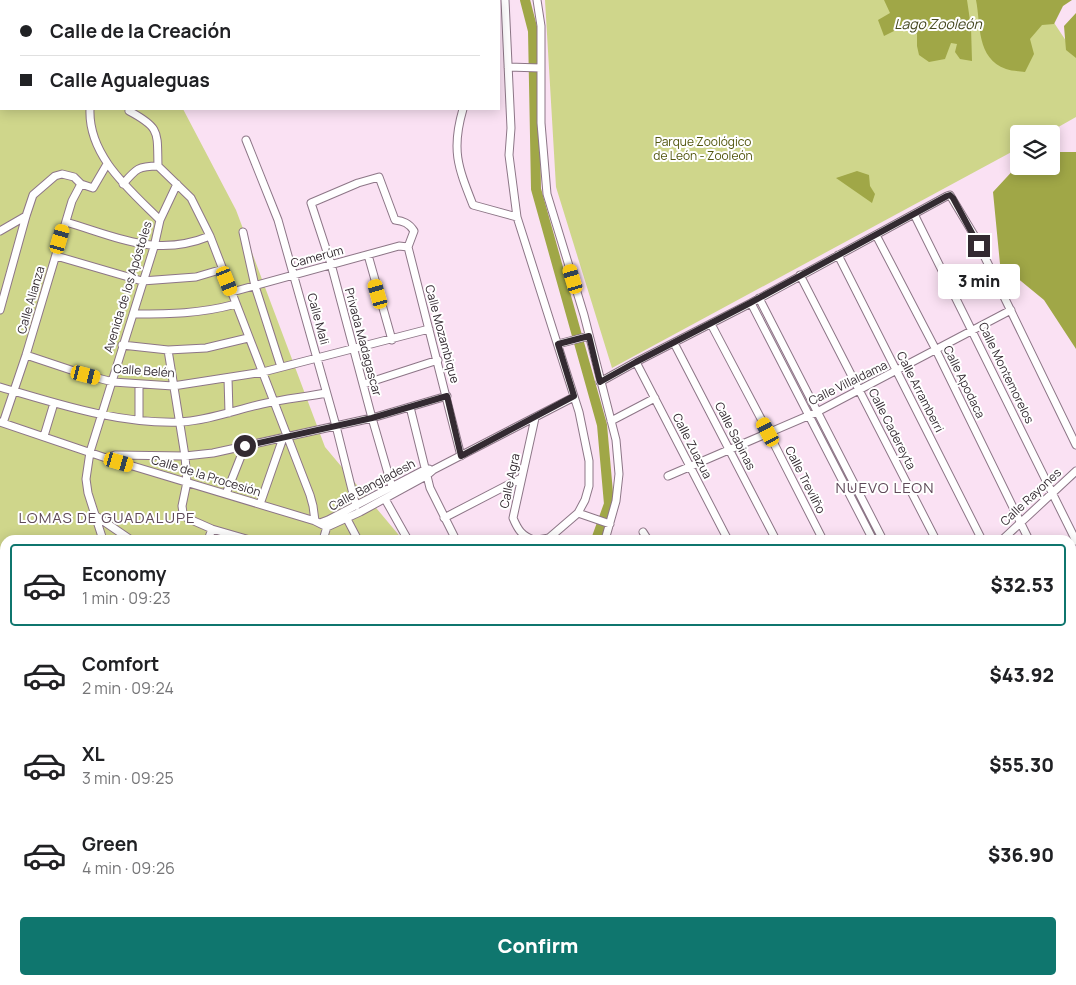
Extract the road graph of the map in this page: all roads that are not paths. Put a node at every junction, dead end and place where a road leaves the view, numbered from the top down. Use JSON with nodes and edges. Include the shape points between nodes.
{"nodes":[{"id":1,"x":505,"y":0,"type":"edge"},
{"id":2,"x":537,"y":0,"type":"edge"},
{"id":3,"x":511,"y":67,"type":"junction"},
{"id":4,"x":538,"y":68,"type":"junction"},
{"id":5,"x":90,"y":110,"type":"edge"},
{"id":6,"x":463,"y":110,"type":"edge"},
{"id":7,"x":128,"y":111,"type":"dead end"},
{"id":8,"x":246,"y":140,"type":"dead end"},
{"id":9,"x":107,"y":164,"type":"junction"},
{"id":10,"x":158,"y":166,"type":"junction"},
{"id":11,"x":80,"y":184,"type":"junction"},
{"id":12,"x":123,"y":184,"type":"junction"},
{"id":13,"x":177,"y":184,"type":"junction"},
{"id":14,"x":914,"y":214,"type":"junction"},
{"id":15,"x":26,"y":216,"type":"junction"},
{"id":16,"x":517,"y":217,"type":"junction"},
{"id":17,"x":160,"y":220,"type":"junction"},
{"id":18,"x":395,"y":220,"type":"joint"},
{"id":19,"x":66,"y":222,"type":"junction"},
{"id":20,"x":0,"y":231,"type":"edge"},
{"id":21,"x":243,"y":232,"type":"dead end"},
{"id":22,"x":210,"y":236,"type":"junction"},
{"id":23,"x":876,"y":236,"type":"junction"},
{"id":24,"x":154,"y":247,"type":"junction"},
{"id":25,"x":408,"y":247,"type":"junction"},
{"id":26,"x":368,"y":255,"type":"junction"},
{"id":27,"x":838,"y":255,"type":"junction"},
{"id":28,"x":56,"y":256,"type":"junction"},
{"id":29,"x":331,"y":264,"type":"junction"},
{"id":30,"x":223,"y":269,"type":"junction"},
{"id":31,"x":294,"y":275,"type":"junction"},
{"id":32,"x":800,"y":275,"type":"junction"},
{"id":33,"x":142,"y":281,"type":"junction"},
{"id":34,"x":255,"y":286,"type":"junction"},
{"id":35,"x":232,"y":292,"type":"junction"},
{"id":36,"x":759,"y":298,"type":"junction"},
{"id":37,"x":750,"y":303,"type":"junction"},
{"id":38,"x":236,"y":304,"type":"junction"},
{"id":39,"x":0,"y":310,"type":"edge"},
{"id":40,"x":1011,"y":310,"type":"junction"},
{"id":41,"x":133,"y":314,"type":"junction"},
{"id":42,"x":711,"y":324,"type":"junction"},
{"id":43,"x":430,"y":329,"type":"junction"},
{"id":44,"x":973,"y":331,"type":"junction"},
{"id":45,"x":586,"y":337,"type":"junction"},
{"id":46,"x":248,"y":338,"type":"junction"},
{"id":47,"x":392,"y":340,"type":"junction"},
{"id":48,"x":561,"y":343,"type":"junction"},
{"id":49,"x":674,"y":343,"type":"junction"},
{"id":50,"x":122,"y":346,"type":"junction"},
{"id":51,"x":168,"y":350,"type":"junction"},
{"id":52,"x":354,"y":350,"type":"junction"},
{"id":53,"x":936,"y":350,"type":"junction"},
{"id":54,"x":26,"y":355,"type":"junction"},
{"id":55,"x":317,"y":359,"type":"junction"},
{"id":56,"x":438,"y":360,"type":"junction"},
{"id":57,"x":636,"y":362,"type":"junction"},
{"id":58,"x":281,"y":368,"type":"junction"},
{"id":59,"x":897,"y":371,"type":"junction"},
{"id":60,"x":263,"y":372,"type":"junction"},
{"id":61,"x":228,"y":378,"type":"junction"},
{"id":62,"x":113,"y":382,"type":"junction"},
{"id":63,"x":600,"y":382,"type":"junction"},
{"id":64,"x":139,"y":384,"type":"junction"},
{"id":65,"x":364,"y":384,"type":"junction"},
{"id":66,"x":173,"y":386,"type":"junction"},
{"id":67,"x":0,"y":387,"type":"edge"},
{"id":68,"x":860,"y":390,"type":"junction"},
{"id":69,"x":14,"y":391,"type":"junction"},
{"id":70,"x":326,"y":393,"type":"junction"},
{"id":71,"x":447,"y":396,"type":"junction"},
{"id":72,"x":574,"y":396,"type":"junction"},
{"id":73,"x":655,"y":398,"type":"junction"},
{"id":74,"x":275,"y":402,"type":"junction"},
{"id":75,"x":54,"y":404,"type":"junction"},
{"id":76,"x":410,"y":407,"type":"junction"},
{"id":77,"x":817,"y":412,"type":"junction"},
{"id":78,"x":229,"y":413,"type":"junction"},
{"id":79,"x":809,"y":414,"type":"junction"},
{"id":80,"x":102,"y":415,"type":"junction"},
{"id":81,"x":372,"y":418,"type":"junction"},
{"id":82,"x":535,"y":418,"type":"junction"},
{"id":83,"x":139,"y":420,"type":"junction"},
{"id":84,"x":611,"y":421,"type":"junction"},
{"id":85,"x":2,"y":422,"type":"edge"},
{"id":86,"x":181,"y":422,"type":"junction"},
{"id":87,"x":336,"y":426,"type":"junction"},
{"id":88,"x":768,"y":432,"type":"junction"},
{"id":89,"x":44,"y":436,"type":"junction"},
{"id":90,"x":286,"y":438,"type":"junction"},
{"id":91,"x":1076,"y":445,"type":"edge"},
{"id":92,"x":245,"y":446,"type":"junction"},
{"id":93,"x":730,"y":449,"type":"junction"},
{"id":94,"x":90,"y":452,"type":"junction"},
{"id":95,"x":144,"y":456,"type":"junction"},
{"id":96,"x":186,"y":456,"type":"junction"},
{"id":97,"x":461,"y":456,"type":"junction"},
{"id":98,"x":106,"y":458,"type":"junction"},
{"id":99,"x":690,"y":466,"type":"junction"},
{"id":100,"x":145,"y":469,"type":"junction"},
{"id":101,"x":1076,"y":471,"type":"edge"},
{"id":102,"x":428,"y":472,"type":"junction"},
{"id":103,"x":668,"y":476,"type":"dead end"},
{"id":104,"x":521,"y":478,"type":"junction"},
{"id":105,"x":187,"y":482,"type":"junction"},
{"id":106,"x":392,"y":487,"type":"junction"},
{"id":107,"x":226,"y":494,"type":"junction"},
{"id":108,"x":1052,"y":494,"type":"junction"},
{"id":109,"x":385,"y":498,"type":"junction"},
{"id":110,"x":260,"y":504,"type":"junction"},
{"id":111,"x":356,"y":506,"type":"junction"},
{"id":112,"x":578,"y":513,"type":"junction"},
{"id":113,"x":96,"y":516,"type":"junction"},
{"id":114,"x":444,"y":518,"type":"junction"},
{"id":115,"x":347,"y":519,"type":"junction"},
{"id":116,"x":318,"y":522,"type":"junction"},
{"id":117,"x":608,"y":523,"type":"junction"},
{"id":118,"x":1020,"y":523,"type":"junction"},
{"id":119,"x":328,"y":524,"type":"junction"},
{"id":120,"x":212,"y":529,"type":"junction"},
{"id":121,"x":643,"y":532,"type":"dead end"},
{"id":122,"x":102,"y":535,"type":"edge"},
{"id":123,"x":124,"y":535,"type":"edge"},
{"id":124,"x":210,"y":535,"type":"edge"},
{"id":125,"x":232,"y":535,"type":"edge"},
{"id":126,"x":325,"y":535,"type":"edge"},
{"id":127,"x":355,"y":535,"type":"edge"},
{"id":128,"x":405,"y":535,"type":"edge"},
{"id":129,"x":453,"y":535,"type":"edge"},
{"id":130,"x":523,"y":535,"type":"edge"},
{"id":131,"x":552,"y":535,"type":"edge"},
{"id":132,"x":606,"y":535,"type":"edge"},
{"id":133,"x":645,"y":535,"type":"edge"},
{"id":134,"x":725,"y":535,"type":"edge"},
{"id":135,"x":773,"y":535,"type":"edge"},
{"id":136,"x":820,"y":535,"type":"edge"},
{"id":137,"x":870,"y":535,"type":"edge"},
{"id":138,"x":881,"y":535,"type":"edge"},
{"id":139,"x":933,"y":535,"type":"edge"},
{"id":140,"x":979,"y":535,"type":"edge"},
{"id":141,"x":1007,"y":535,"type":"edge"},
{"id":142,"x":1026,"y":535,"type":"edge"},
{"id":143,"x":1073,"y":535,"type":"edge"}],
"edges":[{"from":1,"to":3,"type":"street"},
{"from":2,"to":4,"type":"street","via":[[541,26]]},
{"from":3,"to":4,"type":"street"},
{"from":3,"to":16,"type":"street","via":[[509,155]]},
{"from":4,"to":45,"type":"street","via":[[547,194]]},
{"from":5,"to":9,"type":"street","via":[[93,133]]},
{"from":6,"to":16,"type":"street","via":[[457,128],[457,159],[473,205]]},
{"from":7,"to":10,"type":"street","via":[[148,121],[154,129]]},
{"from":8,"to":31,"type":"street","name":"Calle Mali","via":[[278,220]]},
{"from":9,"to":11,"type":"street","via":[[93,188]]},
{"from":9,"to":12,"type":"street"},
{"from":10,"to":12,"type":"street","via":[[138,168]]},
{"from":10,"to":13,"type":"street"},
{"from":11,"to":15,"type":"street","via":[[74,177],[55,176],[33,195]]},
{"from":11,"to":19,"type":"street","name":"Calle Alianza"},
{"from":12,"to":17,"type":"street"},
{"from":13,"to":17,"type":"street","name":"Avenida de los Apóstoles"},
{"from":13,"to":22,"type":"street","via":[[194,203]]},
{"from":14,"to":23,"type":"street"},
{"from":14,"to":40,"type":"street","via":[[950,195]]},
{"from":14,"to":44,"type":"street","name":"Calle Montemorelos"},
{"from":15,"to":20,"type":"street"},
{"from":15,"to":39,"type":"street"},
{"from":16,"to":48,"type":"street"},
{"from":17,"to":24,"type":"street","name":"Avenida de los Apóstoles"},
{"from":18,"to":25,"type":"street","name":"Calle Mozambique","via":[[411,226],[414,231]]},
{"from":18,"to":29,"type":"street","name":"Privada Madagascar","via":[[378,176],[311,203]]},
{"from":19,"to":24,"type":"street"},
{"from":19,"to":28,"type":"street","name":"Calle Alianza"},
{"from":21,"to":34,"type":"street"},
{"from":22,"to":24,"type":"street","via":[[183,245]]},
{"from":22,"to":30,"type":"street"},
{"from":23,"to":27,"type":"street"},
{"from":23,"to":53,"type":"street","name":"Calle Apodaca"},
{"from":24,"to":33,"type":"street","name":"Avenida de los Apóstoles"},
{"from":25,"to":26,"type":"street","name":"Camerúm","via":[[399,246]]},
{"from":25,"to":43,"type":"street","name":"Calle Mozambique"},
{"from":26,"to":29,"type":"street","name":"Camerúm"},
{"from":26,"to":47,"type":"street"},
{"from":27,"to":32,"type":"street"},
{"from":27,"to":59,"type":"street","name":"Calle Arramberri"},
{"from":28,"to":33,"type":"street"},
{"from":28,"to":54,"type":"street","name":"Calle Alianza"},
{"from":29,"to":31,"type":"street","name":"Camerúm"},
{"from":29,"to":52,"type":"street","name":"Privada Madagascar"},
{"from":30,"to":33,"type":"street","via":[[196,277]]},
{"from":30,"to":35,"type":"street"},
{"from":31,"to":34,"type":"street","name":"Camerúm"},
{"from":31,"to":55,"type":"street","name":"Calle Mali"},
{"from":32,"to":36,"type":"street"},
{"from":32,"to":68,"type":"street","name":"Calle Cadereyta"},
{"from":33,"to":41,"type":"street","name":"Avenida de los Apóstoles"},
{"from":34,"to":35,"type":"street","name":"Camerúm"},
{"from":34,"to":58,"type":"street"},
{"from":35,"to":38,"type":"street"},
{"from":36,"to":37,"type":"street"},
{"from":36,"to":77,"type":"street"},
{"from":37,"to":42,"type":"street"},
{"from":37,"to":79,"type":"street"},
{"from":38,"to":41,"type":"street","via":[[183,314]]},
{"from":38,"to":46,"type":"street"},
{"from":40,"to":44,"type":"street","name":"Calle Villaldama"},
{"from":40,"to":91,"type":"street"},
{"from":41,"to":50,"type":"street","name":"Avenida de los Apóstoles"},
{"from":42,"to":49,"type":"street"},
{"from":42,"to":88,"type":"street","name":"Calle Trevilño"},
{"from":43,"to":47,"type":"street","name":"Calle Belén"},
{"from":43,"to":56,"type":"street","name":"Calle Mozambique"},
{"from":44,"to":53,"type":"street","name":"Calle Villaldama"},
{"from":44,"to":108,"type":"street","name":"Calle Montemorelos"},
{"from":45,"to":48,"type":"street"},
{"from":45,"to":63,"type":"street"},
{"from":46,"to":51,"type":"street","via":[[206,348]]},
{"from":46,"to":60,"type":"street"},
{"from":47,"to":52,"type":"street","name":"Calle Belén"},
{"from":48,"to":72,"type":"street"},
{"from":49,"to":57,"type":"street"},
{"from":49,"to":93,"type":"street","name":"Calle Sabinas"},
{"from":50,"to":51,"type":"street"},
{"from":50,"to":62,"type":"street","name":"Avenida de los Apóstoles"},
{"from":51,"to":66,"type":"street"},
{"from":52,"to":55,"type":"street","name":"Calle Belén"},
{"from":52,"to":65,"type":"street","name":"Privada Madagascar"},
{"from":53,"to":59,"type":"street","name":"Calle Villaldama"},
{"from":53,"to":118,"type":"street","name":"Calle Apodaca"},
{"from":54,"to":62,"type":"street","name":"Calle Belén"},
{"from":54,"to":69,"type":"street","name":"Calle Alianza"},
{"from":55,"to":58,"type":"street","name":"Calle Belén"},
{"from":55,"to":70,"type":"street","name":"Calle Mali"},
{"from":56,"to":65,"type":"street"},
{"from":56,"to":71,"type":"street","name":"Calle Mozambique"},
{"from":57,"to":63,"type":"street"},
{"from":57,"to":73,"type":"street","name":"Calle Zuazua"},
{"from":58,"to":60,"type":"street","name":"Calle Belén"},
{"from":59,"to":68,"type":"street","name":"Calle Villaldama"},
{"from":59,"to":140,"type":"street","name":"Calle Arramberri"},
{"from":60,"to":61,"type":"street","name":"Calle Belén"},
{"from":60,"to":74,"type":"street"},
{"from":61,"to":66,"type":"street","name":"Calle Belén"},
{"from":61,"to":78,"type":"street"},
{"from":62,"to":64,"type":"street","name":"Calle Belén"},
{"from":62,"to":80,"type":"street","name":"Avenida de los Apóstoles"},
{"from":63,"to":84,"type":"street"},
{"from":64,"to":66,"type":"street","name":"Calle Belén"},
{"from":64,"to":83,"type":"street"},
{"from":65,"to":81,"type":"street","name":"Privada Madagascar"},
{"from":66,"to":86,"type":"street"},
{"from":67,"to":69,"type":"street"},
{"from":68,"to":77,"type":"street","name":"Calle Villaldama"},
{"from":68,"to":139,"type":"street","name":"Calle Cadereyta"},
{"from":69,"to":75,"type":"street"},
{"from":69,"to":85,"type":"street","name":"Calle Alianza"},
{"from":70,"to":74,"type":"street"},
{"from":70,"to":87,"type":"street","name":"Calle Mali"},
{"from":71,"to":76,"type":"street"},
{"from":71,"to":97,"type":"street","name":"Calle Mozambique"},
{"from":72,"to":82,"type":"street","name":"Calle Bangladesh"},
{"from":72,"to":112,"type":"street","via":[[589,461],[589,486],[586,500]]},
{"from":73,"to":84,"type":"street"},
{"from":73,"to":99,"type":"street","name":"Calle Zuazua"},
{"from":74,"to":78,"type":"street"},
{"from":74,"to":90,"type":"street"},
{"from":75,"to":80,"type":"street"},
{"from":75,"to":89,"type":"street"},
{"from":76,"to":81,"type":"street"},
{"from":76,"to":102,"type":"street"},
{"from":77,"to":79,"type":"street","name":"Calle Villaldama"},
{"from":77,"to":138,"type":"street"},
{"from":78,"to":86,"type":"street"},
{"from":79,"to":88,"type":"street","name":"Calle Villaldama"},
{"from":79,"to":137,"type":"street"},
{"from":80,"to":83,"type":"street"},
{"from":80,"to":94,"type":"street","name":"Avenida de los Apóstoles"},
{"from":81,"to":87,"type":"street"},
{"from":81,"to":106,"type":"street","name":"Privada Madagascar"},
{"from":82,"to":97,"type":"street","name":"Calle Bangladesh"},
{"from":82,"to":104,"type":"street","name":"Calle Agra"},
{"from":83,"to":86,"type":"street"},
{"from":84,"to":117,"type":"street","via":[[619,474],[616,501]]},
{"from":85,"to":89,"type":"street","name":"Calle de la Procesión"},
{"from":86,"to":96,"type":"street"},
{"from":87,"to":90,"type":"street"},
{"from":87,"to":111,"type":"street","name":"Calle Mali"},
{"from":88,"to":93,"type":"street","name":"Calle Villaldama"},
{"from":88,"to":136,"type":"street","name":"Calle Trevilño"},
{"from":89,"to":94,"type":"street","name":"Calle de la Procesión"},
{"from":90,"to":92,"type":"street"},
{"from":90,"to":110,"type":"street"},
{"from":90,"to":116,"type":"street"},
{"from":92,"to":96,"type":"street"},
{"from":92,"to":107,"type":"street"},
{"from":93,"to":99,"type":"street","name":"Calle Villaldama"},
{"from":93,"to":135,"type":"street","name":"Calle Sabinas"},
{"from":94,"to":98,"type":"street","name":"Calle de la Procesión"},
{"from":94,"to":113,"type":"street","name":"Avenida de los Apóstoles","via":[[86,478]]},
{"from":95,"to":96,"type":"street"},
{"from":95,"to":98,"type":"street","via":[[114,454]]},
{"from":95,"to":100,"type":"street"},
{"from":96,"to":105,"type":"street"},
{"from":97,"to":102,"type":"street","name":"Calle Bangladesh"},
{"from":98,"to":100,"type":"street","name":"Calle de la Procesión"},
{"from":99,"to":103,"type":"street","name":"Calle Villaldama"},
{"from":99,"to":134,"type":"street","name":"Calle Zuazua"},
{"from":100,"to":105,"type":"street","name":"Calle de la Procesión"},
{"from":101,"to":108,"type":"street","name":"Calle Rayones"},
{"from":102,"to":106,"type":"street","name":"Calle Bangladesh"},
{"from":102,"to":109,"type":"street","name":"Calle Bangladesh"},
{"from":102,"to":114,"type":"street"},
{"from":104,"to":114,"type":"street"},
{"from":104,"to":130,"type":"street","name":"Calle Agra","via":[[513,518]]},
{"from":105,"to":107,"type":"street","name":"Calle de la Procesión"},
{"from":105,"to":120,"type":"street","via":[[183,513]]},
{"from":106,"to":111,"type":"street","name":"Calle Bangladesh"},
{"from":107,"to":110,"type":"street","name":"Calle de la Procesión"},
{"from":108,"to":118,"type":"street","name":"Calle Rayones"},
{"from":108,"to":143,"type":"street","name":"Calle Montemorelos"},
{"from":109,"to":115,"type":"street","name":"Calle Bangladesh"},
{"from":109,"to":128,"type":"street"},
{"from":110,"to":116,"type":"street","name":"Calle de la Procesión"},
{"from":111,"to":119,"type":"street","name":"Calle Bangladesh"},
{"from":112,"to":117,"type":"street"},
{"from":112,"to":131,"type":"street"},
{"from":113,"to":122,"type":"street","name":"Avenida de los Apóstoles"},
{"from":113,"to":123,"type":"street"},
{"from":114,"to":129,"type":"street"},
{"from":115,"to":119,"type":"street","name":"Calle Bangladesh"},
{"from":115,"to":127,"type":"street"},
{"from":116,"to":119,"type":"street","name":"Calle de la Procesión"},
{"from":117,"to":132,"type":"street"},
{"from":118,"to":141,"type":"street","name":"Calle Rayones"},
{"from":118,"to":142,"type":"street","name":"Calle Apodaca"},
{"from":119,"to":126,"type":"street","name":"Calle Bangladesh"},
{"from":120,"to":124,"type":"street"},
{"from":120,"to":125,"type":"street"},
{"from":121,"to":133,"type":"street"}]}
